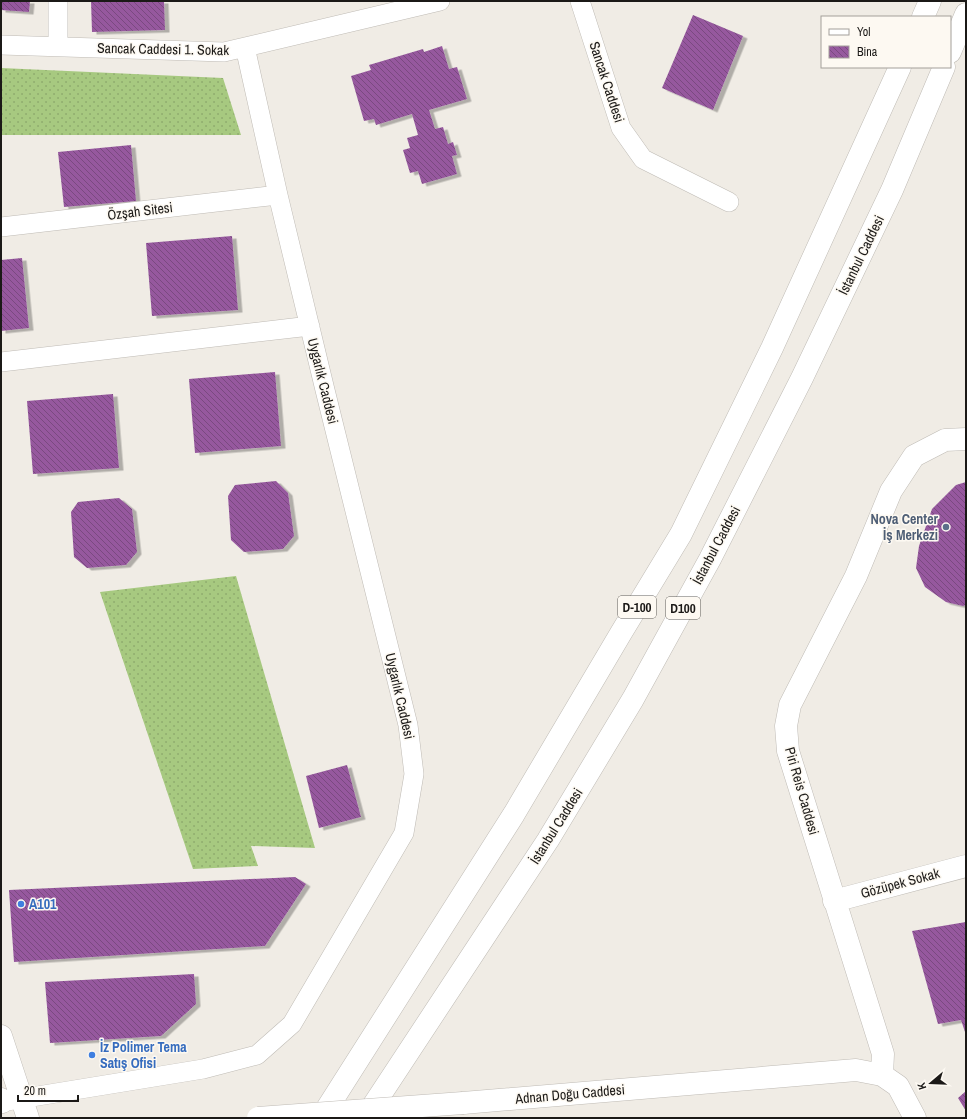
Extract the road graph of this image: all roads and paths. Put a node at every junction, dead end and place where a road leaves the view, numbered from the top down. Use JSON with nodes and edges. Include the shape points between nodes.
{"nodes":[{"id":1,"x":58,"y":1,"type":"edge"},
{"id":2,"x":440,"y":1,"type":"edge"},
{"id":3,"x":580,"y":1,"type":"edge"},
{"id":4,"x":930,"y":1,"type":"edge"},
{"id":5,"x":966,"y":14,"type":"edge"},
{"id":6,"x":923,"y":16,"type":"edge"},
{"id":7,"x":1,"y":45,"type":"edge"},
{"id":8,"x":58,"y":46,"type":"junction"},
{"id":9,"x":245,"y":47,"type":"junction"},
{"id":10,"x":951,"y":50,"type":"edge"},
{"id":11,"x":900,"y":68,"type":"edge"},
{"id":12,"x":944,"y":68,"type":"edge"},
{"id":13,"x":278,"y":194,"type":"junction"},
{"id":14,"x":729,"y":202,"type":"dead end"},
{"id":15,"x":1,"y":227,"type":"edge"},
{"id":16,"x":310,"y":326,"type":"junction"},
{"id":17,"x":1,"y":362,"type":"edge"},
{"id":18,"x":966,"y":440,"type":"edge"},
{"id":19,"x":966,"y":866,"type":"edge"},
{"id":20,"x":834,"y":900,"type":"junction"},
{"id":21,"x":1,"y":1036,"type":"edge"},
{"id":22,"x":882,"y":1075,"type":"junction"},
{"id":23,"x":15,"y":1107,"type":"edge"},
{"id":24,"x":258,"y":1118,"type":"edge"},
{"id":25,"x":321,"y":1118,"type":"edge"},
{"id":26,"x":365,"y":1118,"type":"edge"},
{"id":27,"x":915,"y":1118,"type":"edge"}],
"edges":[{"from":1,"to":8,"type":"street"},
{"from":2,"to":9,"type":"street","name":"Sancak Caddesi 1. Sokak"},
{"from":3,"to":14,"type":"street","name":"Sancak Caddesi","via":[[621,128],[643,159]]},
{"from":4,"to":6,"type":"main road"},
{"from":5,"to":10,"type":"main road"},
{"from":7,"to":8,"type":"street","name":"Sancak Caddesi 1. Sokak"},
{"from":8,"to":9,"type":"street","name":"Sancak Caddesi 1. Sokak","via":[[224,52]]},
{"from":9,"to":13,"type":"street","name":"Uygarlık Caddesi"},
{"from":11,"to":25,"type":"main road","number":"D-100","via":[[772,348],[681,534],[514,814]]},
{"from":12,"to":26,"type":"main road","name":"İstanbul Caddesi","number":"D100","via":[[892,190],[802,378],[706,566],[633,699],[548,840]]},
{"from":13,"to":15,"type":"street","name":"Özşah Sitesi"},
{"from":13,"to":16,"type":"street","name":"Uygarlık Caddesi"},
{"from":16,"to":17,"type":"street"},
{"from":16,"to":23,"type":"street","name":"Uygarlık Caddesi","via":[[408,725],[414,774],[404,833],[292,1024],[257,1055],[203,1069]]},
{"from":18,"to":20,"type":"main road","name":"Piri Reis Caddesi","via":[[945,440],[914,456],[910,462],[891,491],[856,576],[790,705],[786,726],[788,751]]},
{"from":19,"to":20,"type":"main road","name":"Gözüpek Sokak"},
{"from":20,"to":22,"type":"main road","name":"Piri Reis Caddesi","via":[[883,1054]]},
{"from":21,"to":23,"type":"main road"},
{"from":22,"to":24,"type":"main road","name":"Adnan Doğu Caddesi","bridge":true,"via":[[856,1070]]},
{"from":22,"to":27,"type":"main road","via":[[898,1086]]}]}
